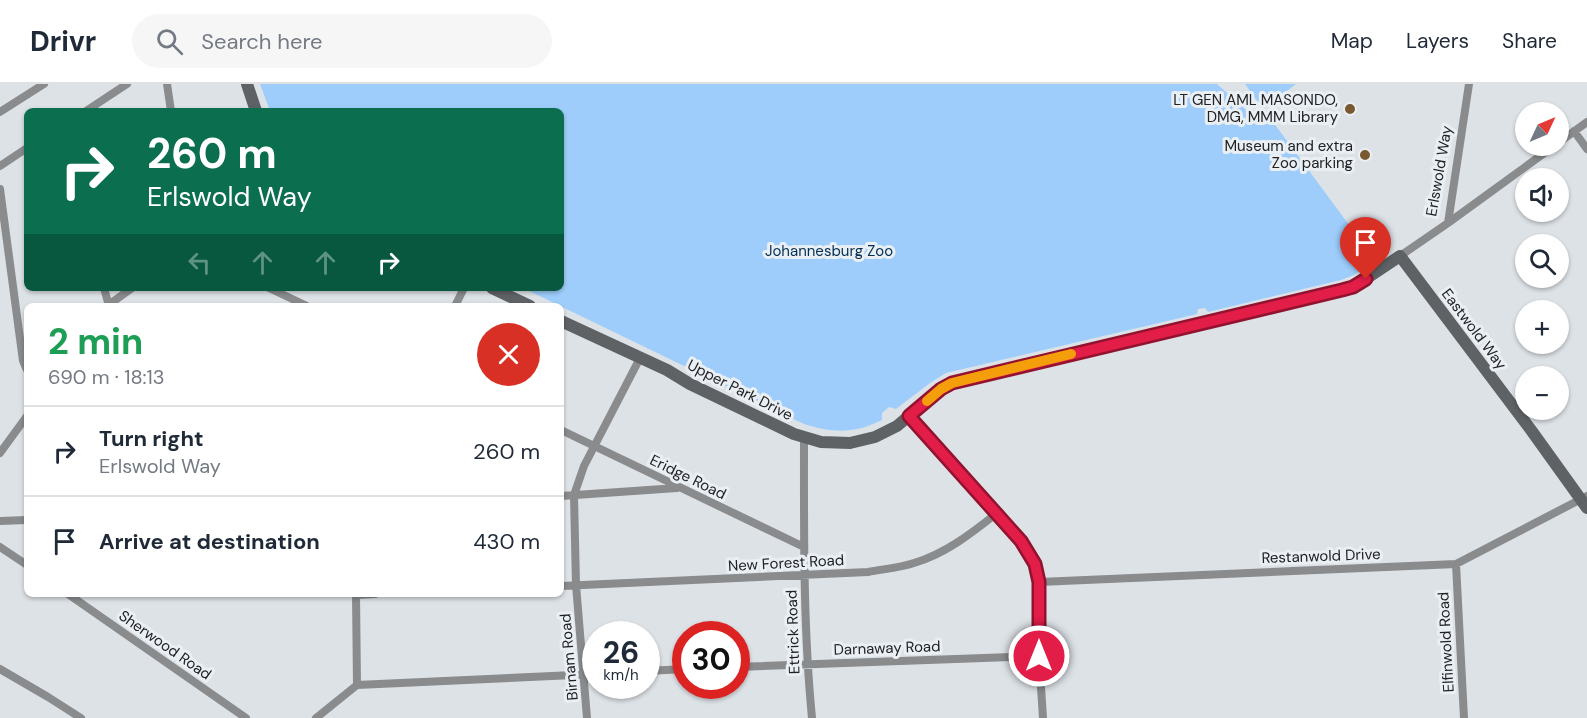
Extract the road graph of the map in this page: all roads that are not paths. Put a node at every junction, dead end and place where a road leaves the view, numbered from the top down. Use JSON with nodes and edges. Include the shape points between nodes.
{"nodes":[{"id":1,"x":44,"y":84,"type":"edge"},
{"id":2,"x":127,"y":84,"type":"edge"},
{"id":3,"x":167,"y":84,"type":"edge"},
{"id":4,"x":247,"y":84,"type":"edge"},
{"id":5,"x":1469,"y":84,"type":"edge"},
{"id":6,"x":91,"y":108,"type":"edge"},
{"id":7,"x":171,"y":108,"type":"edge"},
{"id":8,"x":255,"y":108,"type":"edge"},
{"id":9,"x":0,"y":112,"type":"edge"},
{"id":10,"x":1587,"y":122,"type":"edge"},
{"id":11,"x":1574,"y":132,"type":"junction"},
{"id":12,"x":1569,"y":135,"type":"edge"},
{"id":13,"x":1587,"y":149,"type":"edge"},
{"id":14,"x":24,"y":150,"type":"edge"},
{"id":15,"x":1540,"y":156,"type":"edge"},
{"id":16,"x":0,"y":166,"type":"edge"},
{"id":17,"x":0,"y":189,"type":"edge"},
{"id":18,"x":1449,"y":223,"type":"junction"},
{"id":19,"x":1400,"y":255,"type":"junction"},
{"id":20,"x":128,"y":291,"type":"edge"},
{"id":21,"x":275,"y":291,"type":"edge"},
{"id":22,"x":498,"y":291,"type":"edge"},
{"id":23,"x":112,"y":303,"type":"edge"},
{"id":24,"x":301,"y":303,"type":"edge"},
{"id":25,"x":524,"y":303,"type":"edge"},
{"id":26,"x":564,"y":322,"type":"edge"},
{"id":27,"x":640,"y":358,"type":"junction"},
{"id":28,"x":24,"y":363,"type":"edge"},
{"id":29,"x":909,"y":416,"type":"junction"},
{"id":30,"x":24,"y":420,"type":"edge"},
{"id":31,"x":564,"y":431,"type":"edge"},
{"id":32,"x":804,"y":438,"type":"junction"},
{"id":33,"x":594,"y":446,"type":"junction"},
{"id":34,"x":0,"y":453,"type":"edge"},
{"id":35,"x":678,"y":488,"type":"junction"},
{"id":36,"x":574,"y":495,"type":"junction"},
{"id":37,"x":564,"y":496,"type":"edge"},
{"id":38,"x":1585,"y":501,"type":"edge"},
{"id":39,"x":997,"y":513,"type":"junction"},
{"id":40,"x":24,"y":520,"type":"edge"},
{"id":41,"x":0,"y":521,"type":"edge"},
{"id":42,"x":0,"y":547,"type":"edge"},
{"id":43,"x":804,"y":547,"type":"junction"},
{"id":44,"x":24,"y":563,"type":"edge"},
{"id":45,"x":1456,"y":564,"type":"junction"},
{"id":46,"x":805,"y":576,"type":"junction"},
{"id":47,"x":1039,"y":582,"type":"junction"},
{"id":48,"x":576,"y":585,"type":"junction"},
{"id":49,"x":564,"y":586,"type":"edge"},
{"id":50,"x":72,"y":597,"type":"edge"},
{"id":51,"x":356,"y":597,"type":"edge"},
{"id":52,"x":582,"y":645,"type":"edge"},
{"id":53,"x":1039,"y":656,"type":"junction"},
{"id":54,"x":807,"y":665,"type":"junction"},
{"id":55,"x":750,"y":667,"type":"edge"},
{"id":56,"x":0,"y":669,"type":"edge"},
{"id":57,"x":582,"y":675,"type":"edge"},
{"id":58,"x":357,"y":685,"type":"junction"},
{"id":59,"x":586,"y":699,"type":"edge"},
{"id":60,"x":81,"y":718,"type":"edge"},
{"id":61,"x":246,"y":718,"type":"edge"},
{"id":62,"x":316,"y":718,"type":"edge"},
{"id":63,"x":587,"y":718,"type":"edge"},
{"id":64,"x":812,"y":718,"type":"edge"},
{"id":65,"x":1043,"y":718,"type":"edge"},
{"id":66,"x":1464,"y":718,"type":"edge"}],
"edges":[{"from":1,"to":9,"type":"street"},
{"from":2,"to":6,"type":"street"},
{"from":3,"to":7,"type":"street"},
{"from":4,"to":8,"type":"main road"},
{"from":5,"to":18,"type":"street","name":"Erlswold Way"},
{"from":10,"to":11,"type":"street"},
{"from":11,"to":12,"type":"street"},
{"from":11,"to":13,"type":"street"},
{"from":14,"to":16,"type":"street"},
{"from":15,"to":18,"type":"street"},
{"from":17,"to":28,"type":"street"},
{"from":18,"to":19,"type":"street","name":"Erlswold Way"},
{"from":19,"to":29,"type":"main road","name":"Erlswold Way","via":[[1349,288],[952,383]]},
{"from":19,"to":38,"type":"main road","name":"Eastwold Way"},
{"from":20,"to":23,"type":"street"},
{"from":21,"to":24,"type":"street"},
{"from":22,"to":25,"type":"main road"},
{"from":26,"to":27,"type":"main road","name":"Upper Park Drive"},
{"from":27,"to":32,"type":"main road","name":"Upper Park Drive"},
{"from":27,"to":33,"type":"street","name":"Birnam Road"},
{"from":29,"to":32,"type":"main road","name":"Upper Park Drive","via":[[885,432],[858,442],[837,444]]},
{"from":29,"to":39,"type":"street"},
{"from":30,"to":34,"type":"street"},
{"from":31,"to":33,"type":"street","name":"Eridge Road"},
{"from":32,"to":43,"type":"street","name":"Ettrick Road"},
{"from":33,"to":35,"type":"street","name":"Eridge Road"},
{"from":33,"to":36,"type":"street","name":"Birnam Road"},
{"from":35,"to":36,"type":"street"},
{"from":35,"to":43,"type":"street","name":"Eridge Road"},
{"from":36,"to":37,"type":"street"},
{"from":36,"to":48,"type":"street","name":"Birnam Road"},
{"from":38,"to":45,"type":"street","name":"Restanwold Drive"},
{"from":39,"to":46,"type":"street","name":"New Forest Road","via":[[963,538],[914,563],[868,572]]},
{"from":39,"to":47,"type":"street","via":[[1027,549]]},
{"from":40,"to":41,"type":"street"},
{"from":42,"to":44,"type":"street"},
{"from":43,"to":46,"type":"street","name":"Ettrick Road"},
{"from":45,"to":47,"type":"street","name":"Restanwold Drive"},
{"from":45,"to":66,"type":"street","name":"Elfinwold Road"},
{"from":46,"to":48,"type":"street","name":"New Forest Road"},
{"from":46,"to":54,"type":"street","name":"Ettrick Road"},
{"from":47,"to":53,"type":"street"},
{"from":48,"to":49,"type":"street","name":"New Forest Road"},
{"from":48,"to":52,"type":"street","name":"Birnam Road"},
{"from":50,"to":61,"type":"street","name":"Sherwood Road"},
{"from":51,"to":58,"type":"street"},
{"from":53,"to":54,"type":"street","name":"Darnaway Road"},
{"from":53,"to":65,"type":"street"},
{"from":54,"to":55,"type":"street","name":"Darnaway Road"},
{"from":54,"to":64,"type":"street","name":"Ettrick Road"},
{"from":56,"to":60,"type":"street"},
{"from":57,"to":58,"type":"street"},
{"from":58,"to":62,"type":"street"},
{"from":59,"to":63,"type":"street","name":"Birnam Road"}]}
